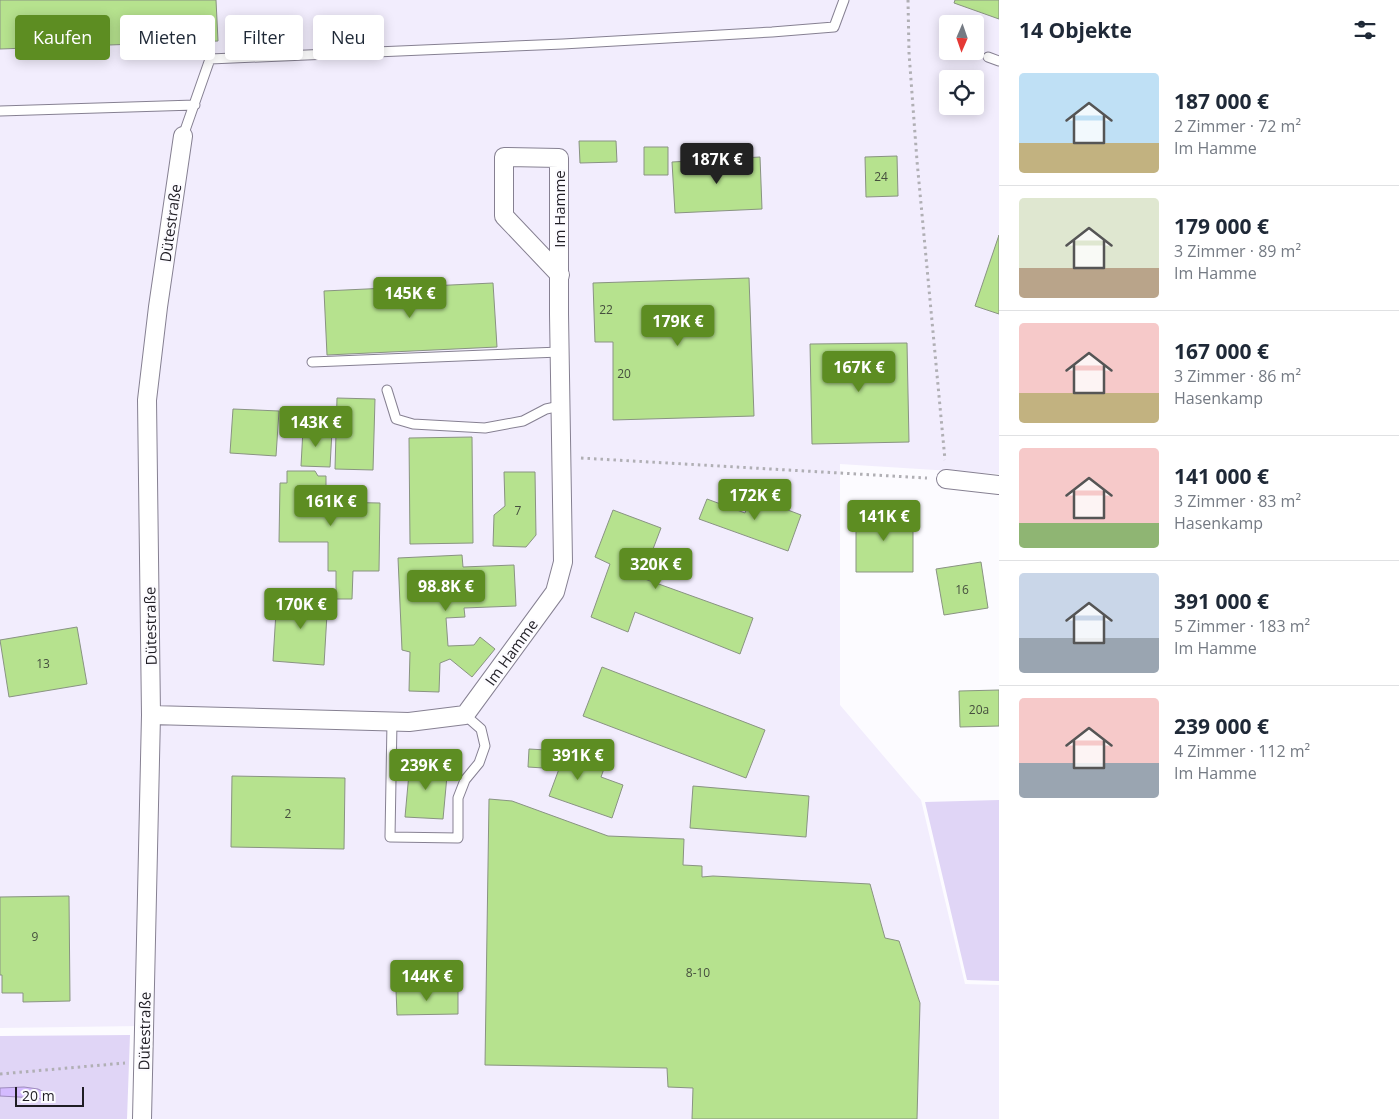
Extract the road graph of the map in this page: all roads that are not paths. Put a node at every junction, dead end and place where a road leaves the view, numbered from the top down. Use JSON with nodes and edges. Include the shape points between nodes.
{"nodes":[{"id":1,"x":844,"y":0,"type":"edge"},
{"id":2,"x":988,"y":57,"type":"dead end"},
{"id":3,"x":999,"y":61,"type":"edge"},
{"id":4,"x":195,"y":105,"type":"junction"},
{"id":5,"x":0,"y":111,"type":"edge"},
{"id":6,"x":183,"y":136,"type":"joint"},
{"id":7,"x":560,"y":275,"type":"junction"},
{"id":8,"x":560,"y":352,"type":"junction"},
{"id":9,"x":312,"y":362,"type":"dead end"},
{"id":10,"x":388,"y":390,"type":"dead end"},
{"id":11,"x":560,"y":406,"type":"junction"},
{"id":12,"x":946,"y":479,"type":"road end"},
{"id":13,"x":999,"y":485,"type":"edge"},
{"id":14,"x":151,"y":715,"type":"junction"},
{"id":15,"x":465,"y":715,"type":"junction"},
{"id":16,"x":392,"y":722,"type":"junction"},
{"id":17,"x":142,"y":1119,"type":"edge"}],
"edges":[{"from":1,"to":4,"type":"lane","via":[[834,27],[825,28],[210,59]]},
{"from":2,"to":3,"type":"lane"},
{"from":4,"to":5,"type":"lane"},
{"from":4,"to":6,"type":"lane"},
{"from":6,"to":14,"type":"street","name":"Dütestraße","via":[[147,400]]},
{"from":7,"to":7,"type":"street","name":"Im Hamme","via":[[559,158],[504,157],[504,216]]},
{"from":7,"to":8,"type":"street","name":"Im Hamme"},
{"from":8,"to":9,"type":"lane"},
{"from":8,"to":11,"type":"street","name":"Im Hamme"},
{"from":10,"to":11,"type":"lane","via":[[396,419],[413,424],[485,428],[523,421]]},
{"from":11,"to":15,"type":"street","name":"Im Hamme","via":[[563,562],[555,592]]},
{"from":12,"to":13,"type":"street"},
{"from":14,"to":16,"type":"street"},
{"from":14,"to":17,"type":"street","name":"Dütestraße"},
{"from":15,"to":16,"type":"street"},
{"from":15,"to":16,"type":"lane","via":[[481,729],[485,746],[479,763],[465,780],[458,798],[458,838],[390,836]]}]}
